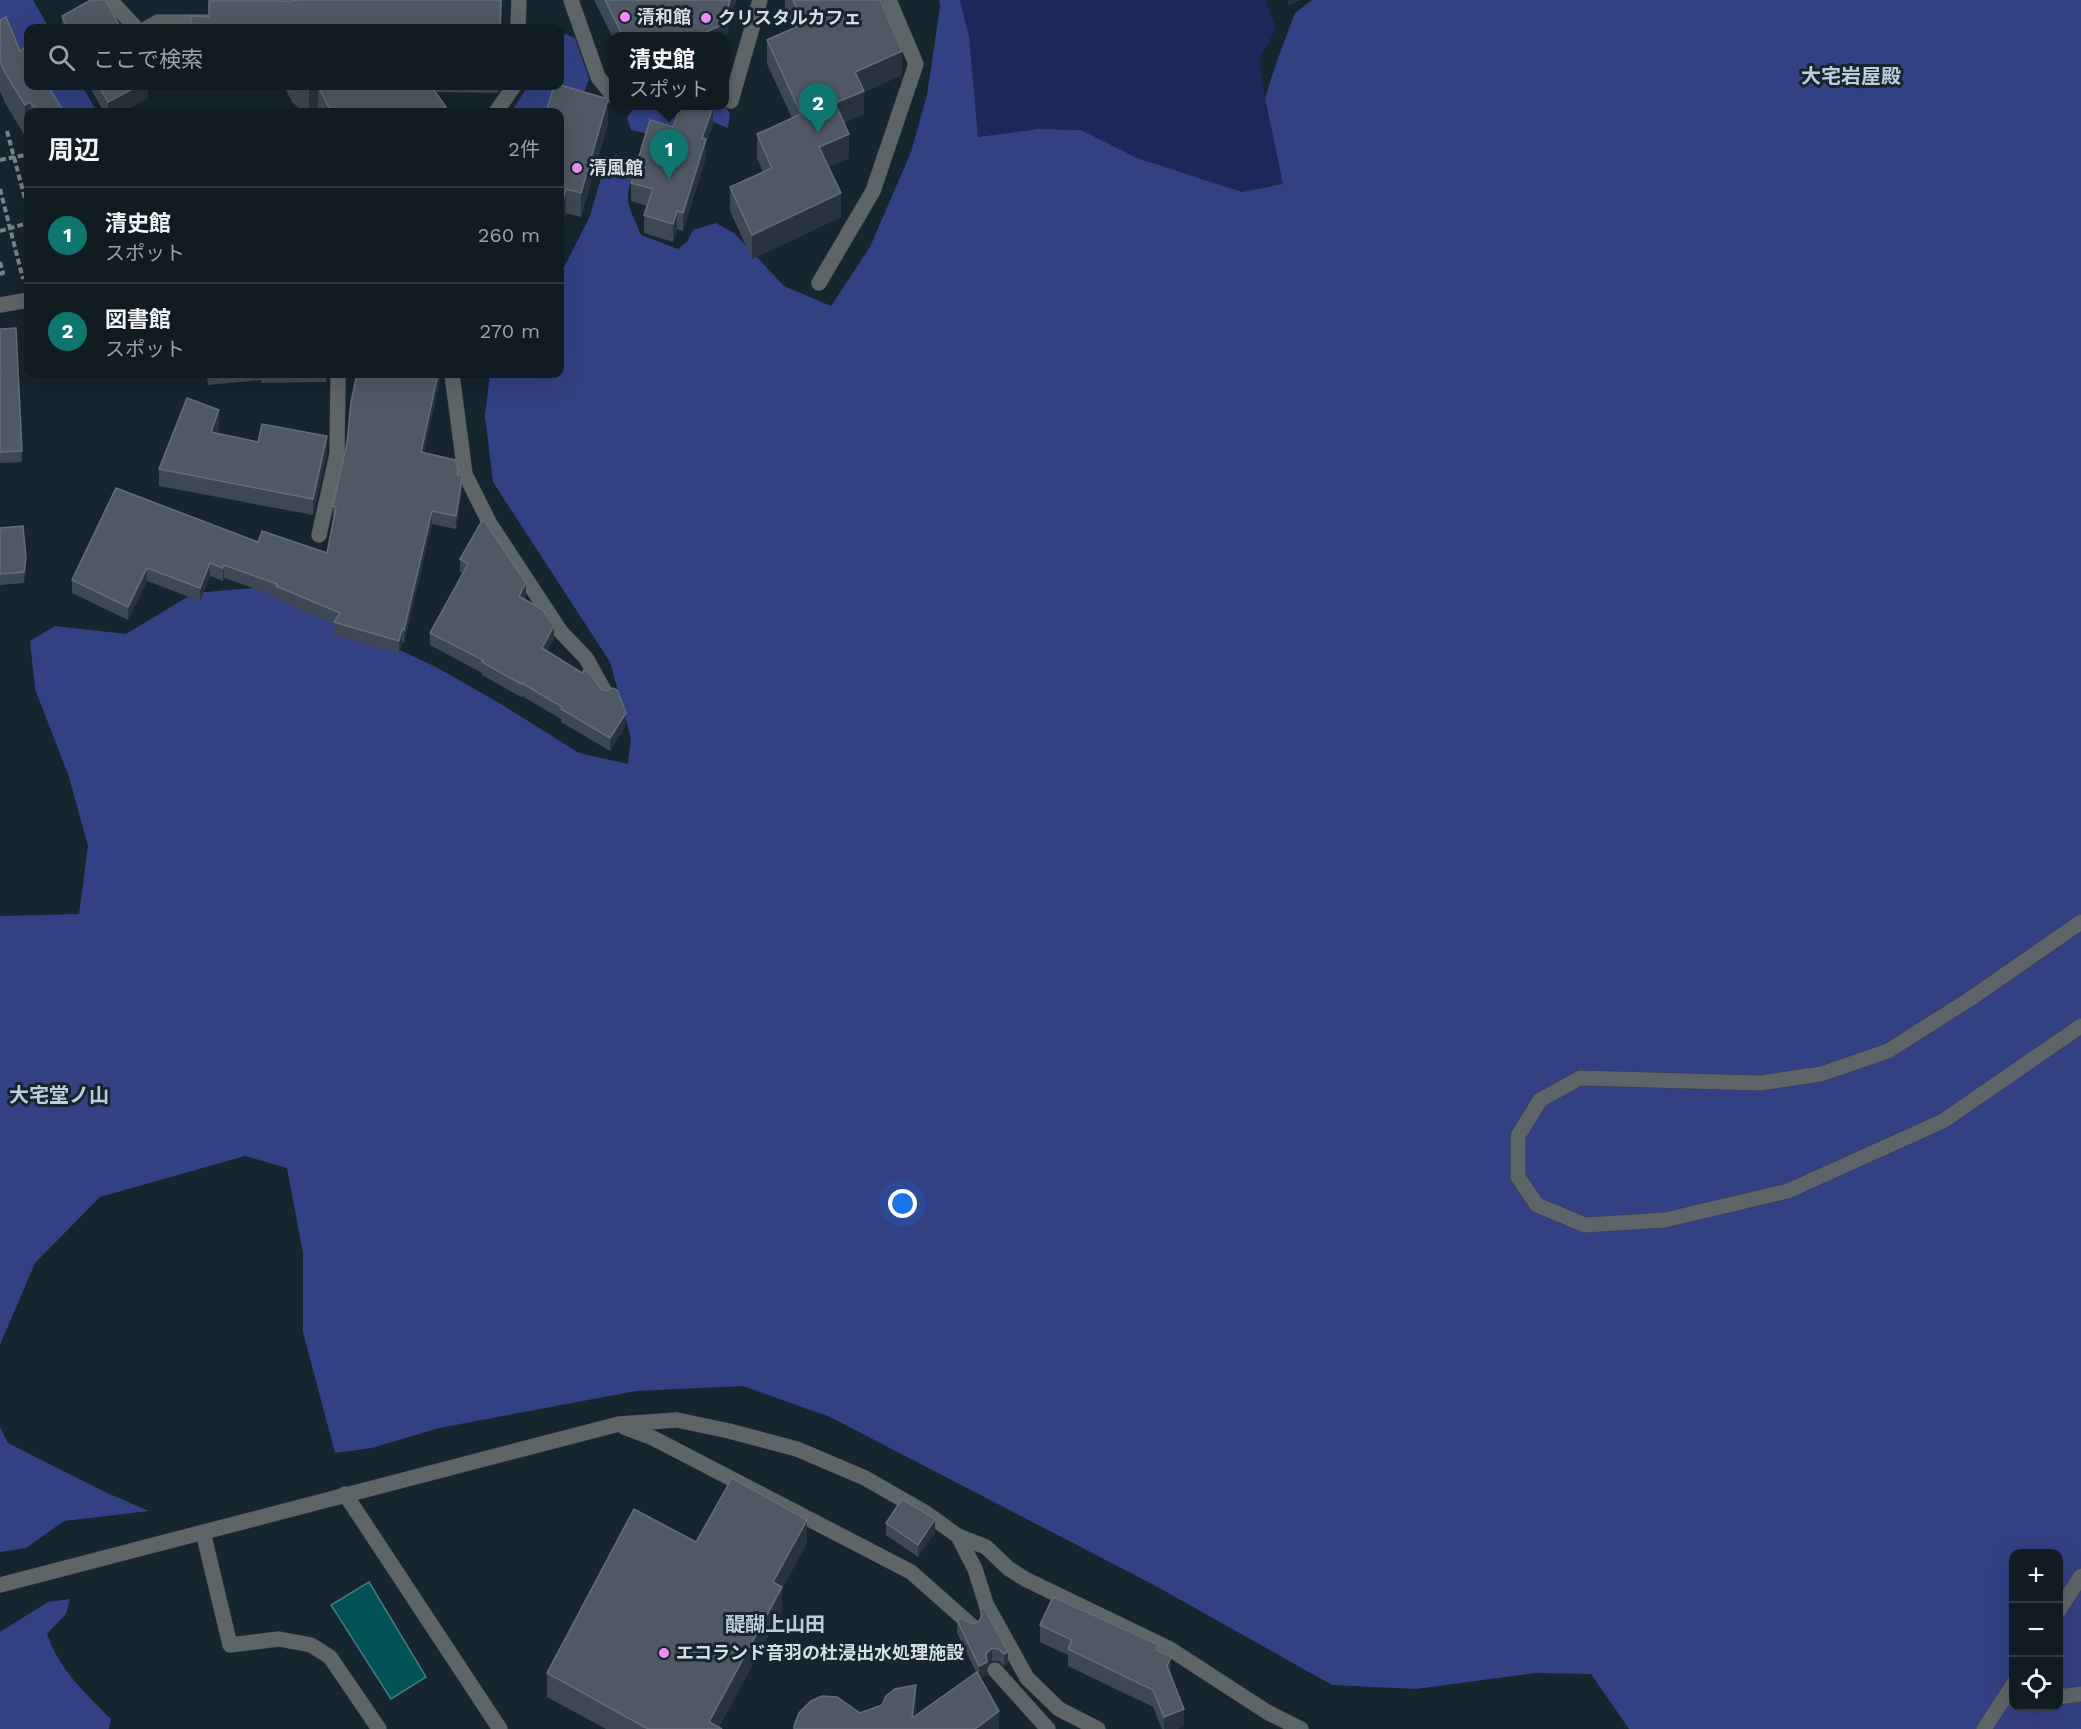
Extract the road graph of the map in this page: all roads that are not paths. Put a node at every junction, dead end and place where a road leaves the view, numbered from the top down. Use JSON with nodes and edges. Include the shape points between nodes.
{"nodes":[{"id":1,"x":110,"y":0,"type":"edge"},
{"id":2,"x":519,"y":0,"type":"edge"},
{"id":3,"x":571,"y":0,"type":"edge"},
{"id":4,"x":760,"y":0,"type":"edge"},
{"id":5,"x":889,"y":0,"type":"edge"},
{"id":6,"x":225,"y":22,"type":"edge"},
{"id":7,"x":132,"y":24,"type":"edge"},
{"id":8,"x":154,"y":24,"type":"edge"},
{"id":9,"x":518,"y":24,"type":"edge"},
{"id":10,"x":511,"y":90,"type":"edge"},
{"id":11,"x":609,"y":91,"type":"edge"},
{"id":12,"x":729,"y":100,"type":"edge"},
{"id":13,"x":499,"y":108,"type":"edge"},
{"id":14,"x":819,"y":283,"type":"dead end"},
{"id":15,"x":24,"y":301,"type":"edge"},
{"id":16,"x":0,"y":305,"type":"edge"},
{"id":17,"x":338,"y":378,"type":"edge"},
{"id":18,"x":453,"y":378,"type":"edge"},
{"id":19,"x":319,"y":535,"type":"dead end"},
{"id":20,"x":606,"y":694,"type":"edge"},
{"id":21,"x":2081,"y":922,"type":"edge"},
{"id":22,"x":2081,"y":1026,"type":"edge"},
{"id":23,"x":619,"y":1425,"type":"junction"},
{"id":24,"x":345,"y":1494,"type":"junction"},
{"id":25,"x":203,"y":1532,"type":"junction"},
{"id":26,"x":958,"y":1536,"type":"junction"},
{"id":27,"x":2081,"y":1576,"type":"edge"},
{"id":28,"x":7,"y":1583,"type":"edge"},
{"id":29,"x":0,"y":1596,"type":"edge"},
{"id":30,"x":2063,"y":1604,"type":"edge"},
{"id":31,"x":972,"y":1626,"type":"edge"},
{"id":32,"x":995,"y":1670,"type":"dead end"},
{"id":33,"x":2081,"y":1694,"type":"edge"},
{"id":34,"x":2063,"y":1696,"type":"edge"},
{"id":35,"x":2006,"y":1704,"type":"edge"},
{"id":36,"x":379,"y":1729,"type":"edge"},
{"id":37,"x":501,"y":1729,"type":"edge"},
{"id":38,"x":1048,"y":1729,"type":"edge"},
{"id":39,"x":1098,"y":1729,"type":"edge"},
{"id":40,"x":1301,"y":1729,"type":"edge"},
{"id":41,"x":1984,"y":1729,"type":"edge"}],
"edges":[{"from":1,"to":7,"type":"street"},
{"from":2,"to":9,"type":"street"},
{"from":3,"to":11,"type":"street","via":[[598,77]]},
{"from":4,"to":12,"type":"street"},
{"from":5,"to":14,"type":"street","via":[[916,64],[873,191]]},
{"from":6,"to":8,"type":"street"},
{"from":10,"to":13,"type":"street"},
{"from":15,"to":16,"type":"street"},
{"from":17,"to":19,"type":"street","via":[[337,454]]},
{"from":18,"to":20,"type":"street","via":[[465,474],[490,524],[561,632],[586,658]]},
{"from":21,"to":22,"type":"street","via":[[1888,1051],[1821,1074],[1760,1083],[1580,1078],[1540,1100],[1523,1127],[1518,1136],[1518,1177],[1537,1205],[1585,1225],[1665,1220],[1788,1191],[1943,1120]]},
{"from":23,"to":24,"type":"street"},
{"from":23,"to":26,"type":"street","via":[[678,1420],[797,1449],[865,1478]]},
{"from":23,"to":31,"type":"street","via":[[653,1438],[911,1572]]},
{"from":24,"to":25,"type":"street"},
{"from":24,"to":37,"type":"street"},
{"from":25,"to":28,"type":"street"},
{"from":25,"to":36,"type":"street","via":[[230,1645],[279,1639],[311,1645],[330,1657]]},
{"from":26,"to":39,"type":"street","via":[[975,1569],[986,1604],[1026,1678],[1059,1709]]},
{"from":26,"to":40,"type":"street","via":[[986,1547],[1025,1579],[1170,1649],[1267,1712]]},
{"from":27,"to":30,"type":"street"},
{"from":28,"to":29,"type":"street"},
{"from":32,"to":38,"type":"street"},
{"from":33,"to":34,"type":"street"},
{"from":35,"to":41,"type":"street"}]}
